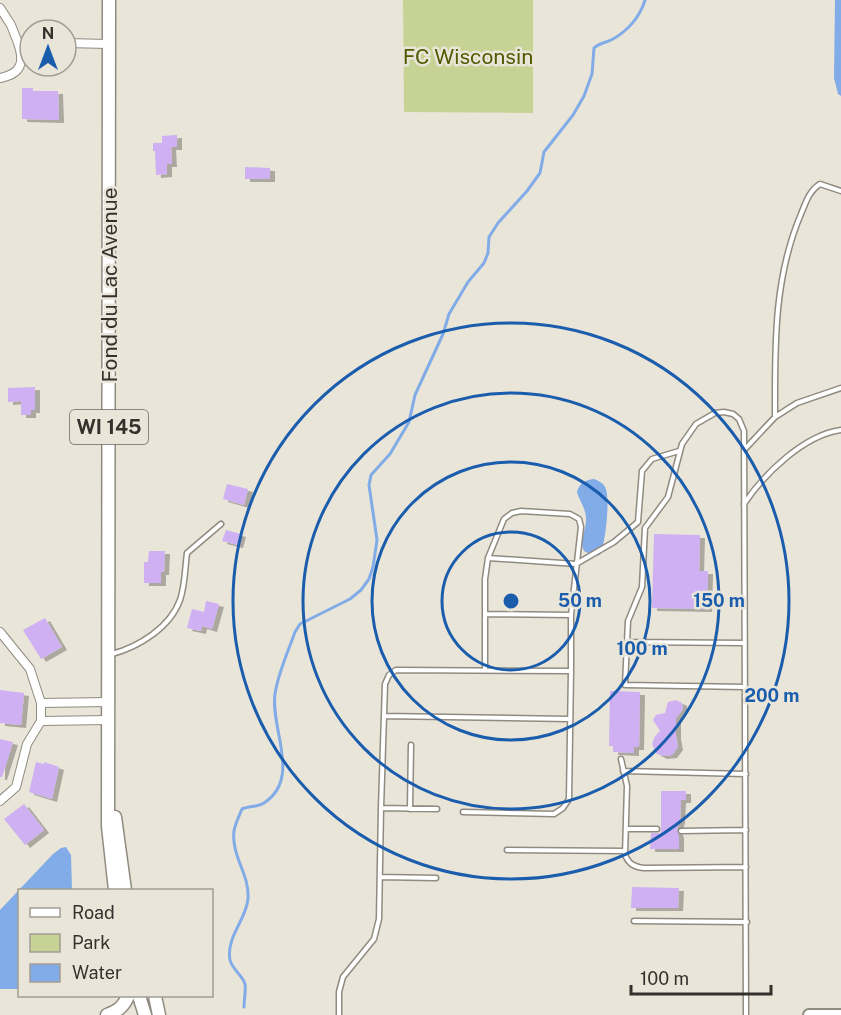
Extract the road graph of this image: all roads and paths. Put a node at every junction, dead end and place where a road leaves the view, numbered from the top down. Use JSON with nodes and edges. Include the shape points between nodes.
{"nodes":[{"id":1,"x":109,"y":0,"type":"edge"},
{"id":2,"x":0,"y":8,"type":"edge"},
{"id":3,"x":18,"y":43,"type":"edge"},
{"id":4,"x":78,"y":43,"type":"edge"},
{"id":5,"x":109,"y":44,"type":"junction"},
{"id":6,"x":18,"y":70,"type":"edge"},
{"id":7,"x":0,"y":78,"type":"edge"},
{"id":8,"x":841,"y":191,"type":"edge"},
{"id":9,"x":841,"y":387,"type":"edge"},
{"id":10,"x":775,"y":417,"type":"junction"},
{"id":11,"x":841,"y":430,"type":"edge"},
{"id":12,"x":744,"y":450,"type":"junction"},
{"id":13,"x":679,"y":451,"type":"junction"},
{"id":14,"x":744,"y":505,"type":"junction"},
{"id":15,"x":221,"y":524,"type":"dead end"},
{"id":16,"x":488,"y":558,"type":"junction"},
{"id":17,"x":576,"y":564,"type":"junction"},
{"id":18,"x":485,"y":614,"type":"junction"},
{"id":19,"x":571,"y":615,"type":"junction"},
{"id":20,"x":0,"y":632,"type":"edge"},
{"id":21,"x":627,"y":642,"type":"junction"},
{"id":22,"x":745,"y":643,"type":"junction"},
{"id":23,"x":108,"y":655,"type":"junction"},
{"id":24,"x":485,"y":670,"type":"junction"},
{"id":25,"x":571,"y":671,"type":"junction"},
{"id":26,"x":745,"y":687,"type":"junction"},
{"id":27,"x":108,"y":702,"type":"junction"},
{"id":28,"x":41,"y":704,"type":"junction"},
{"id":29,"x":384,"y":716,"type":"junction"},
{"id":30,"x":570,"y":719,"type":"junction"},
{"id":31,"x":108,"y":720,"type":"junction"},
{"id":32,"x":41,"y":721,"type":"junction"},
{"id":33,"x":411,"y":745,"type":"dead end"},
{"id":34,"x":621,"y":759,"type":"dead end"},
{"id":35,"x":623,"y":771,"type":"junction"},
{"id":36,"x":746,"y":774,"type":"junction"},
{"id":37,"x":110,"y":785,"type":"junction"},
{"id":38,"x":0,"y":801,"type":"edge"},
{"id":39,"x":381,"y":808,"type":"junction"},
{"id":40,"x":410,"y":809,"type":"junction"},
{"id":41,"x":437,"y":809,"type":"dead end"},
{"id":42,"x":463,"y":812,"type":"dead end"},
{"id":43,"x":626,"y":828,"type":"junction"},
{"id":44,"x":657,"y":829,"type":"dead end"},
{"id":45,"x":746,"y":830,"type":"junction"},
{"id":46,"x":681,"y":831,"type":"dead end"},
{"id":47,"x":507,"y":850,"type":"dead end"},
{"id":48,"x":625,"y":851,"type":"junction"},
{"id":49,"x":746,"y":867,"type":"junction"},
{"id":50,"x":380,"y":876,"type":"junction"},
{"id":51,"x":436,"y":878,"type":"dead end"},
{"id":52,"x":115,"y":889,"type":"edge"},
{"id":53,"x":125,"y":889,"type":"edge"},
{"id":54,"x":634,"y":921,"type":"dead end"},
{"id":55,"x":747,"y":922,"type":"junction"},
{"id":56,"x":128,"y":997,"type":"edge"},
{"id":57,"x":140,"y":997,"type":"edge"},
{"id":58,"x":154,"y":997,"type":"edge"},
{"id":59,"x":106,"y":1015,"type":"edge"},
{"id":60,"x":145,"y":1015,"type":"edge"},
{"id":61,"x":159,"y":1015,"type":"edge"},
{"id":62,"x":339,"y":1015,"type":"edge"},
{"id":63,"x":746,"y":1015,"type":"edge"},
{"id":64,"x":809,"y":1015,"type":"edge"},
{"id":65,"x":841,"y":1015,"type":"edge"}],
"edges":[{"from":1,"to":5,"type":"main road","name":"Fond du Lac Avenue","number":"WI 145"},
{"from":2,"to":3,"type":"street"},
{"from":4,"to":5,"type":"street"},
{"from":5,"to":23,"type":"main road","name":"Fond du Lac Avenue","number":"WI 145"},
{"from":6,"to":7,"type":"street","via":[[12,76]]},
{"from":8,"to":10,"type":"lane","via":[[820,184],[812,190],[780,279]]},
{"from":9,"to":10,"type":"lane","via":[[797,403]]},
{"from":10,"to":12,"type":"lane"},
{"from":11,"to":14,"type":"lane","via":[[802,446],[758,485]]},
{"from":12,"to":13,"type":"lane","via":[[743,424],[733,414],[724,412],[696,424]]},
{"from":12,"to":14,"type":"lane"},
{"from":13,"to":17,"type":"lane","via":[[652,459],[642,471],[638,522],[614,542]]},
{"from":13,"to":21,"type":"lane","via":[[668,497],[645,528],[642,587],[628,621]]},
{"from":14,"to":22,"type":"lane"},
{"from":15,"to":23,"type":"lane","via":[[187,553],[181,599],[161,628],[129,649]]},
{"from":16,"to":17,"type":"lane"},
{"from":16,"to":17,"type":"lane","via":[[504,519],[512,513],[570,514],[579,519],[581,527]]},
{"from":16,"to":18,"type":"lane"},
{"from":17,"to":19,"type":"lane"},
{"from":18,"to":19,"type":"lane"},
{"from":18,"to":24,"type":"lane"},
{"from":19,"to":25,"type":"lane"},
{"from":20,"to":28,"type":"street","via":[[30,669]]},
{"from":21,"to":22,"type":"lane"},
{"from":21,"to":26,"type":"lane","via":[[625,685]]},
{"from":22,"to":26,"type":"lane"},
{"from":23,"to":27,"type":"main road","name":"Fond du Lac Avenue","number":"WI 145"},
{"from":24,"to":25,"type":"lane"},
{"from":24,"to":29,"type":"lane","via":[[396,670],[385,684]]},
{"from":25,"to":30,"type":"lane"},
{"from":26,"to":36,"type":"lane"},
{"from":27,"to":28,"type":"street"},
{"from":27,"to":31,"type":"main road","name":"Fond du Lac Avenue","number":"WI 145"},
{"from":28,"to":32,"type":"street"},
{"from":29,"to":30,"type":"lane"},
{"from":29,"to":39,"type":"lane"},
{"from":30,"to":42,"type":"lane","via":[[569,800],[563,808],[554,814]]},
{"from":31,"to":32,"type":"street"},
{"from":31,"to":37,"type":"main road","name":"Fond du Lac Avenue","number":"WI 145"},
{"from":32,"to":38,"type":"street","via":[[27,744],[16,788]]},
{"from":33,"to":40,"type":"lane"},
{"from":34,"to":35,"type":"lane"},
{"from":35,"to":36,"type":"lane"},
{"from":35,"to":43,"type":"lane","via":[[627,786]]},
{"from":36,"to":45,"type":"lane"},
{"from":37,"to":52,"type":"main road","name":"Fond du Lac Avenue","number":"WI 145","via":[[108,826]]},
{"from":37,"to":53,"type":"main road","name":"Fond du Lac Avenue","number":"WI 145"},
{"from":39,"to":40,"type":"lane"},
{"from":39,"to":50,"type":"lane"},
{"from":40,"to":41,"type":"lane"},
{"from":43,"to":44,"type":"lane"},
{"from":43,"to":48,"type":"lane"},
{"from":45,"to":46,"type":"lane"},
{"from":45,"to":49,"type":"lane"},
{"from":47,"to":48,"type":"lane"},
{"from":48,"to":49,"type":"lane","via":[[634,867]]},
{"from":49,"to":55,"type":"lane"},
{"from":50,"to":51,"type":"lane"},
{"from":50,"to":62,"type":"lane","via":[[379,919],[374,939],[343,977]]},
{"from":54,"to":55,"type":"lane"},
{"from":55,"to":63,"type":"lane"},
{"from":56,"to":59,"type":"main road","via":[[118,1010]]},
{"from":57,"to":60,"type":"main road"},
{"from":58,"to":61,"type":"main road"},
{"from":64,"to":65,"type":"street"}]}
